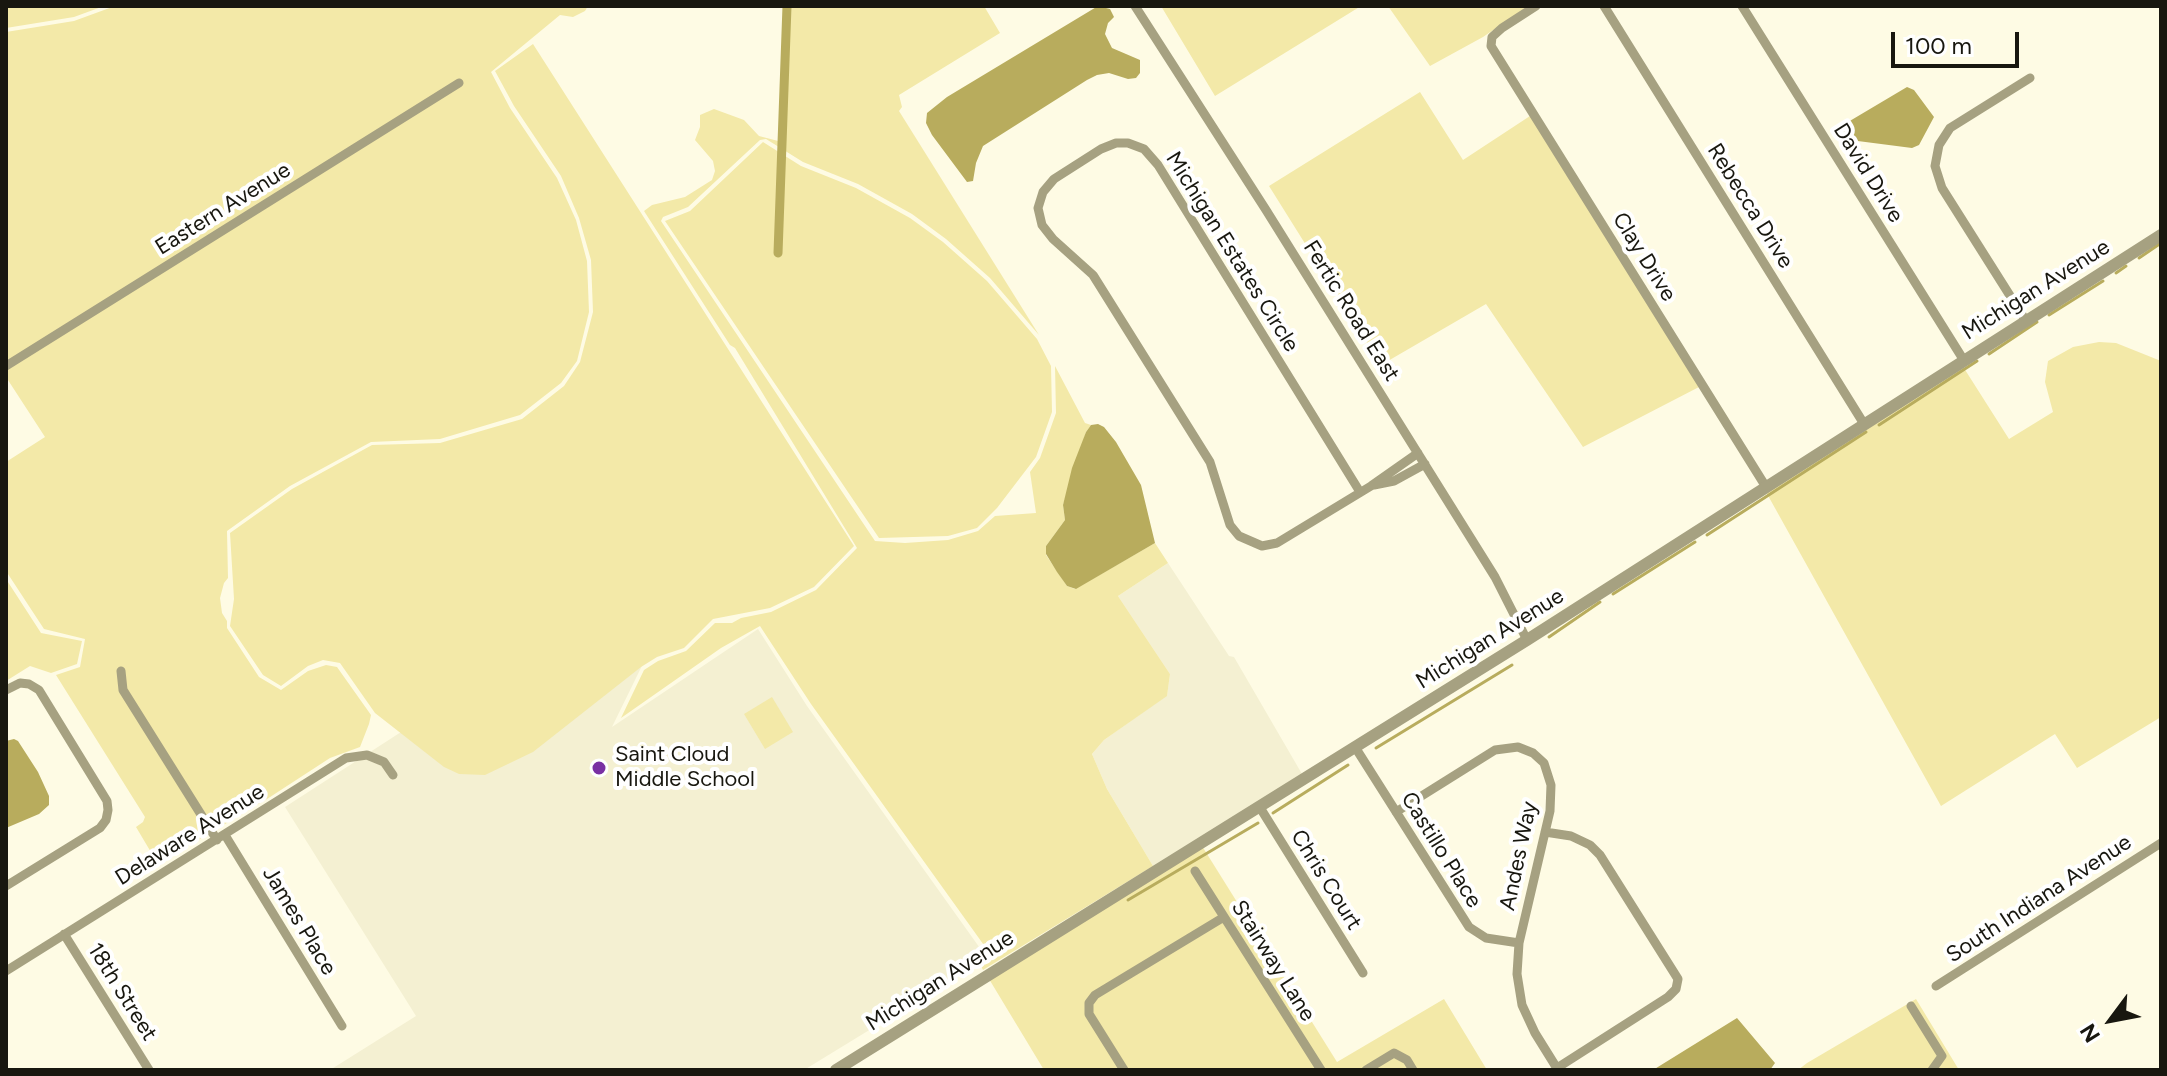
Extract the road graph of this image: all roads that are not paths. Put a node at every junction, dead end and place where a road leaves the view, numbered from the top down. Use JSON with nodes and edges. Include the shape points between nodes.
{"nodes":[{"id":1,"x":1135,"y":6,"type":"edge"},
{"id":2,"x":1536,"y":6,"type":"edge"},
{"id":3,"x":1604,"y":6,"type":"edge"},
{"id":4,"x":1742,"y":6,"type":"edge"},
{"id":5,"x":2030,"y":78,"type":"dead end"},
{"id":6,"x":459,"y":83,"type":"dead end"},
{"id":7,"x":2161,"y":235,"type":"edge"},
{"id":8,"x":2026,"y":321,"type":"junction"},
{"id":9,"x":1963,"y":359,"type":"junction"},
{"id":10,"x":6,"y":366,"type":"edge"},
{"id":11,"x":1864,"y":424,"type":"junction"},
{"id":12,"x":1418,"y":453,"type":"junction"},
{"id":13,"x":1425,"y":464,"type":"junction"},
{"id":14,"x":1371,"y":486,"type":"junction"},
{"id":15,"x":1766,"y":487,"type":"junction"},
{"id":16,"x":1360,"y":492,"type":"junction"},
{"id":17,"x":1527,"y":640,"type":"junction"},
{"id":18,"x":121,"y":671,"type":"dead end"},
{"id":19,"x":6,"y":690,"type":"edge"},
{"id":20,"x":1355,"y":747,"type":"junction"},
{"id":21,"x":393,"y":775,"type":"dead end"},
{"id":22,"x":1259,"y":806,"type":"junction"},
{"id":23,"x":1396,"y":812,"type":"junction"},
{"id":24,"x":1545,"y":832,"type":"junction"},
{"id":25,"x":221,"y":838,"type":"junction"},
{"id":26,"x":2161,"y":843,"type":"edge"},
{"id":27,"x":1195,"y":871,"type":"dead end"},
{"id":28,"x":6,"y":886,"type":"edge"},
{"id":29,"x":1224,"y":917,"type":"junction"},
{"id":30,"x":64,"y":934,"type":"junction"},
{"id":31,"x":1519,"y":943,"type":"junction"},
{"id":32,"x":6,"y":971,"type":"edge"},
{"id":33,"x":1363,"y":973,"type":"dead end"},
{"id":34,"x":1936,"y":986,"type":"dead end"},
{"id":35,"x":1911,"y":1006,"type":"dead end"},
{"id":36,"x":342,"y":1026,"type":"dead end"},
{"id":37,"x":1557,"y":1069,"type":"edge"},
{"id":38,"x":149,"y":1070,"type":"edge"},
{"id":39,"x":836,"y":1070,"type":"edge"},
{"id":40,"x":1124,"y":1070,"type":"edge"},
{"id":41,"x":1321,"y":1070,"type":"edge"},
{"id":42,"x":1366,"y":1070,"type":"edge"},
{"id":43,"x":1413,"y":1070,"type":"edge"},
{"id":44,"x":1932,"y":1070,"type":"edge"}],
"edges":[{"from":1,"to":12,"type":"street","name":"Fertic Road East"},
{"from":2,"to":15,"type":"street","name":"Clay Drive","via":[[1502,28],[1491,46]]},
{"from":3,"to":11,"type":"street","name":"Rebecca Drive"},
{"from":4,"to":9,"type":"street","name":"David Drive"},
{"from":5,"to":8,"type":"street","via":[[1950,128],[1935,166],[1942,188]]},
{"from":6,"to":10,"type":"street","name":"Eastern Avenue"},
{"from":7,"to":8,"type":"street","name":"Michigan Avenue"},
{"from":8,"to":9,"type":"street","name":"Michigan Avenue"},
{"from":9,"to":11,"type":"street","name":"Michigan Avenue"},
{"from":11,"to":15,"type":"street","name":"Michigan Avenue"},
{"from":12,"to":13,"type":"street","name":"Fertic Road East"},
{"from":12,"to":14,"type":"street","name":"Michigan Estates Circle"},
{"from":13,"to":14,"type":"street","name":"Michigan Estates Circle","via":[[1394,481]]},
{"from":13,"to":17,"type":"street","name":"Fertic Road East"},
{"from":14,"to":16,"type":"street","name":"Michigan Estates Circle"},
{"from":15,"to":17,"type":"street","name":"Michigan Avenue"},
{"from":16,"to":16,"type":"street","name":"Michigan Estates Circle","via":[[1277,543],[1262,546],[1239,536],[1225,513],[1210,462],[1093,275],[1042,225],[1038,208],[1054,179],[1116,143],[1144,149]]},
{"from":17,"to":20,"type":"street","name":"Michigan Avenue"},
{"from":18,"to":25,"type":"street","name":"James Place","via":[[123,690]]},
{"from":19,"to":28,"type":"street","via":[[20,683],[39,690],[108,810],[100,828]]},
{"from":20,"to":22,"type":"street","name":"Michigan Avenue"},
{"from":20,"to":23,"type":"street","name":"Castillo Place"},
{"from":21,"to":25,"type":"street","name":"Delaware Avenue","via":[[384,762],[367,755],[346,758]]},
{"from":22,"to":33,"type":"street","name":"Chris Court"},
{"from":22,"to":39,"type":"street","name":"Michigan Avenue"},
{"from":23,"to":24,"type":"street","name":"Andes Way","via":[[1495,750],[1518,747],[1539,758],[1549,776]]},
{"from":23,"to":31,"type":"street","name":"Castillo Place","via":[[1469,927],[1486,938]]},
{"from":24,"to":31,"type":"street","name":"Andes Way"},
{"from":24,"to":37,"type":"street","via":[[1571,836],[1600,855],[1678,979],[1668,997]]},
{"from":25,"to":30,"type":"street","name":"Delaware Avenue"},
{"from":25,"to":36,"type":"street","name":"James Place"},
{"from":26,"to":34,"type":"street","name":"South Indiana Avenue"},
{"from":27,"to":29,"type":"street","name":"Stairway Lane"},
{"from":29,"to":40,"type":"street","via":[[1089,1003],[1089,1014]]},
{"from":29,"to":41,"type":"street","name":"Stairway Lane"},
{"from":30,"to":32,"type":"street","name":"Delaware Avenue"},
{"from":30,"to":38,"type":"street","name":"18th Street"},
{"from":31,"to":37,"type":"street","name":"Andes Way","via":[[1522,1005]]},
{"from":35,"to":44,"type":"street","via":[[1942,1056]]},
{"from":42,"to":43,"type":"street","via":[[1394,1053]]}]}
